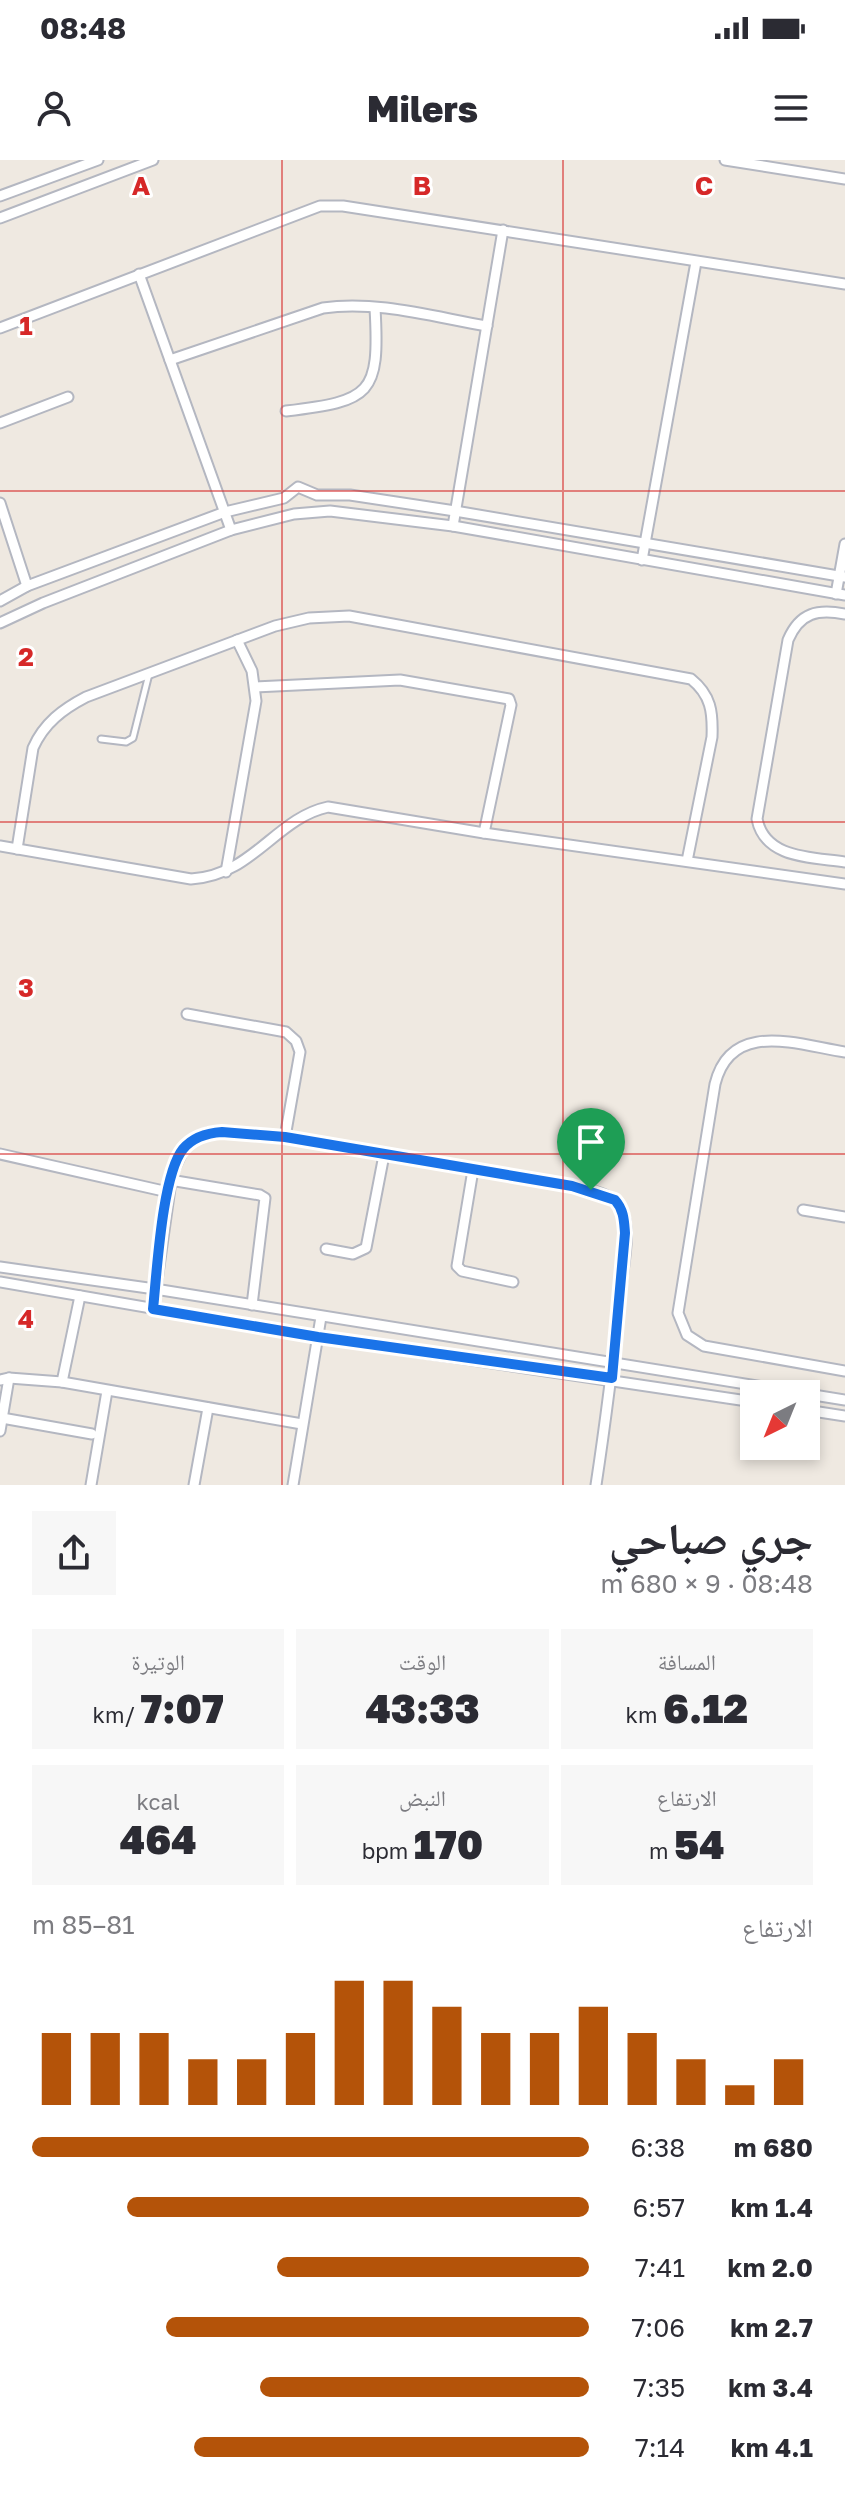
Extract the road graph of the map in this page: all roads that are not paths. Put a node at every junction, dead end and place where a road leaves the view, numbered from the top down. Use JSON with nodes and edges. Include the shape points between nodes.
{"nodes":[{"id":1,"x":98,"y":160,"type":"edge"},
{"id":2,"x":153,"y":160,"type":"edge"},
{"id":3,"x":725,"y":160,"type":"edge"},
{"id":4,"x":845,"y":179,"type":"edge"},
{"id":5,"x":0,"y":196,"type":"edge"},
{"id":6,"x":0,"y":218,"type":"edge"},
{"id":7,"x":503,"y":230,"type":"junction"},
{"id":8,"x":696,"y":262,"type":"junction"},
{"id":9,"x":139,"y":274,"type":"junction"},
{"id":10,"x":845,"y":284,"type":"edge"},
{"id":11,"x":375,"y":308,"type":"junction"},
{"id":12,"x":487,"y":326,"type":"junction"},
{"id":13,"x":0,"y":328,"type":"edge"},
{"id":14,"x":170,"y":360,"type":"junction"},
{"id":15,"x":68,"y":397,"type":"dead end"},
{"id":16,"x":286,"y":411,"type":"dead end"},
{"id":17,"x":0,"y":423,"type":"edge"},
{"id":18,"x":0,"y":503,"type":"edge"},
{"id":19,"x":455,"y":511,"type":"junction"},
{"id":20,"x":225,"y":512,"type":"junction"},
{"id":21,"x":453,"y":526,"type":"junction"},
{"id":22,"x":231,"y":530,"type":"junction"},
{"id":23,"x":644,"y":543,"type":"junction"},
{"id":24,"x":845,"y":544,"type":"edge"},
{"id":25,"x":642,"y":560,"type":"junction"},
{"id":26,"x":842,"y":576,"type":"edge"},
{"id":27,"x":27,"y":586,"type":"junction"},
{"id":28,"x":841,"y":594,"type":"edge"},
{"id":29,"x":0,"y":601,"type":"edge"},
{"id":30,"x":845,"y":614,"type":"edge"},
{"id":31,"x":0,"y":623,"type":"edge"},
{"id":32,"x":237,"y":640,"type":"junction"},
{"id":33,"x":149,"y":673,"type":"junction"},
{"id":34,"x":255,"y":687,"type":"junction"},
{"id":35,"x":101,"y":739,"type":"dead end"},
{"id":36,"x":484,"y":833,"type":"junction"},
{"id":37,"x":0,"y":846,"type":"edge"},
{"id":38,"x":17,"y":849,"type":"junction"},
{"id":39,"x":687,"y":861,"type":"junction"},
{"id":40,"x":845,"y":862,"type":"edge"},
{"id":41,"x":226,"y":872,"type":"junction"},
{"id":42,"x":845,"y":884,"type":"edge"},
{"id":43,"x":187,"y":1014,"type":"dead end"},
{"id":44,"x":845,"y":1052,"type":"edge"},
{"id":45,"x":285,"y":1137,"type":"junction"},
{"id":46,"x":0,"y":1154,"type":"edge"},
{"id":47,"x":384,"y":1155,"type":"junction"},
{"id":48,"x":473,"y":1170,"type":"junction"},
{"id":49,"x":170,"y":1180,"type":"junction"},
{"id":50,"x":168,"y":1192,"type":"junction"},
{"id":51,"x":803,"y":1210,"type":"dead end"},
{"id":52,"x":845,"y":1217,"type":"edge"},
{"id":53,"x":326,"y":1249,"type":"dead end"},
{"id":54,"x":0,"y":1267,"type":"edge"},
{"id":55,"x":0,"y":1282,"type":"edge"},
{"id":56,"x":513,"y":1282,"type":"dead end"},
{"id":57,"x":155,"y":1289,"type":"junction"},
{"id":58,"x":80,"y":1296,"type":"junction"},
{"id":59,"x":252,"y":1305,"type":"junction"},
{"id":60,"x":153,"y":1309,"type":"junction"},
{"id":61,"x":321,"y":1317,"type":"junction"},
{"id":62,"x":318,"y":1337,"type":"junction"},
{"id":63,"x":614,"y":1363,"type":"junction"},
{"id":64,"x":845,"y":1371,"type":"edge"},
{"id":65,"x":612,"y":1378,"type":"junction"},
{"id":66,"x":5,"y":1379,"type":"edge"},
{"id":67,"x":62,"y":1382,"type":"junction"},
{"id":68,"x":107,"y":1391,"type":"junction"},
{"id":69,"x":740,"y":1400,"type":"edge"},
{"id":70,"x":845,"y":1400,"type":"edge"},
{"id":71,"x":208,"y":1408,"type":"junction"},
{"id":72,"x":820,"y":1412,"type":"edge"},
{"id":73,"x":845,"y":1416,"type":"edge"},
{"id":74,"x":2,"y":1418,"type":"junction"},
{"id":75,"x":302,"y":1424,"type":"junction"},
{"id":76,"x":0,"y":1431,"type":"edge"},
{"id":77,"x":92,"y":1434,"type":"dead end"},
{"id":78,"x":91,"y":1485,"type":"edge"},
{"id":79,"x":194,"y":1485,"type":"edge"},
{"id":80,"x":293,"y":1485,"type":"edge"},
{"id":81,"x":596,"y":1485,"type":"edge"}],
"edges":[{"from":1,"to":5,"type":"street"},
{"from":2,"to":6,"type":"street"},
{"from":3,"to":4,"type":"street"},
{"from":7,"to":8,"type":"street"},
{"from":7,"to":9,"type":"street","via":[[320,206]]},
{"from":7,"to":12,"type":"street"},
{"from":8,"to":10,"type":"street"},
{"from":8,"to":23,"type":"street"},
{"from":9,"to":13,"type":"street"},
{"from":9,"to":14,"type":"street"},
{"from":11,"to":12,"type":"street"},
{"from":11,"to":14,"type":"street","via":[[323,308]]},
{"from":11,"to":16,"type":"street","via":[[377,356],[363,389],[343,403]]},
{"from":12,"to":19,"type":"street"},
{"from":14,"to":20,"type":"street"},
{"from":15,"to":17,"type":"street"},
{"from":18,"to":27,"type":"street"},
{"from":19,"to":20,"type":"street","via":[[317,495],[298,487],[284,498]]},
{"from":19,"to":21,"type":"street"},
{"from":19,"to":23,"type":"street"},
{"from":20,"to":22,"type":"street"},
{"from":20,"to":27,"type":"street"},
{"from":21,"to":22,"type":"street","via":[[330,511]]},
{"from":21,"to":25,"type":"street"},
{"from":22,"to":31,"type":"street"},
{"from":23,"to":25,"type":"street"},
{"from":23,"to":26,"type":"street"},
{"from":24,"to":26,"type":"street"},
{"from":25,"to":28,"type":"street"},
{"from":26,"to":28,"type":"street"},
{"from":27,"to":29,"type":"street"},
{"from":30,"to":40,"type":"street","via":[[825,610],[808,615],[788,640],[757,819],[761,833],[776,849]]},
{"from":32,"to":33,"type":"street"},
{"from":32,"to":34,"type":"street"},
{"from":32,"to":39,"type":"street","via":[[309,618],[349,616],[691,679],[702,688],[713,719]]},
{"from":33,"to":35,"type":"lane","via":[[133,738]]},
{"from":33,"to":38,"type":"street","via":[[66,708],[38,737]]},
{"from":34,"to":36,"type":"street","via":[[400,680],[509,699]]},
{"from":34,"to":41,"type":"street","via":[[255,713]]},
{"from":36,"to":39,"type":"street"},
{"from":36,"to":41,"type":"street","via":[[328,807],[305,815]]},
{"from":37,"to":38,"type":"street"},
{"from":38,"to":41,"type":"street","via":[[191,879]]},
{"from":39,"to":42,"type":"street"},
{"from":43,"to":45,"type":"street","via":[[286,1032],[296,1041],[300,1052]]},
{"from":44,"to":64,"type":"street","via":[[765,1040],[741,1046],[724,1062],[715,1084],[678,1313],[687,1335],[704,1346]]},
{"from":45,"to":47,"type":"street"},
{"from":45,"to":49,"type":"street","via":[[208,1133],[184,1148]]},
{"from":46,"to":50,"type":"street"},
{"from":47,"to":48,"type":"street"},
{"from":47,"to":53,"type":"street","via":[[366,1248],[353,1254]]},
{"from":48,"to":56,"type":"street","via":[[457,1266]]},
{"from":48,"to":63,"type":"street","via":[[591,1190],[620,1206],[624,1252]]},
{"from":49,"to":50,"type":"street"},
{"from":49,"to":59,"type":"street","via":[[265,1198]]},
{"from":50,"to":57,"type":"street"},
{"from":51,"to":52,"type":"street"},
{"from":54,"to":57,"type":"street"},
{"from":55,"to":58,"type":"street"},
{"from":57,"to":59,"type":"street"},
{"from":57,"to":60,"type":"street"},
{"from":58,"to":60,"type":"street"},
{"from":58,"to":67,"type":"street"},
{"from":59,"to":61,"type":"street"},
{"from":60,"to":62,"type":"street"},
{"from":61,"to":62,"type":"street"},
{"from":61,"to":63,"type":"street"},
{"from":62,"to":65,"type":"street"},
{"from":62,"to":75,"type":"street"},
{"from":63,"to":65,"type":"street"},
{"from":63,"to":70,"type":"street"},
{"from":65,"to":69,"type":"street"},
{"from":65,"to":81,"type":"street"},
{"from":66,"to":67,"type":"street"},
{"from":66,"to":74,"type":"street"},
{"from":67,"to":68,"type":"street"},
{"from":68,"to":71,"type":"street"},
{"from":68,"to":78,"type":"street"},
{"from":71,"to":75,"type":"street"},
{"from":71,"to":79,"type":"street"},
{"from":72,"to":73,"type":"street"},
{"from":74,"to":76,"type":"street"},
{"from":74,"to":77,"type":"street"},
{"from":75,"to":80,"type":"street"}]}
